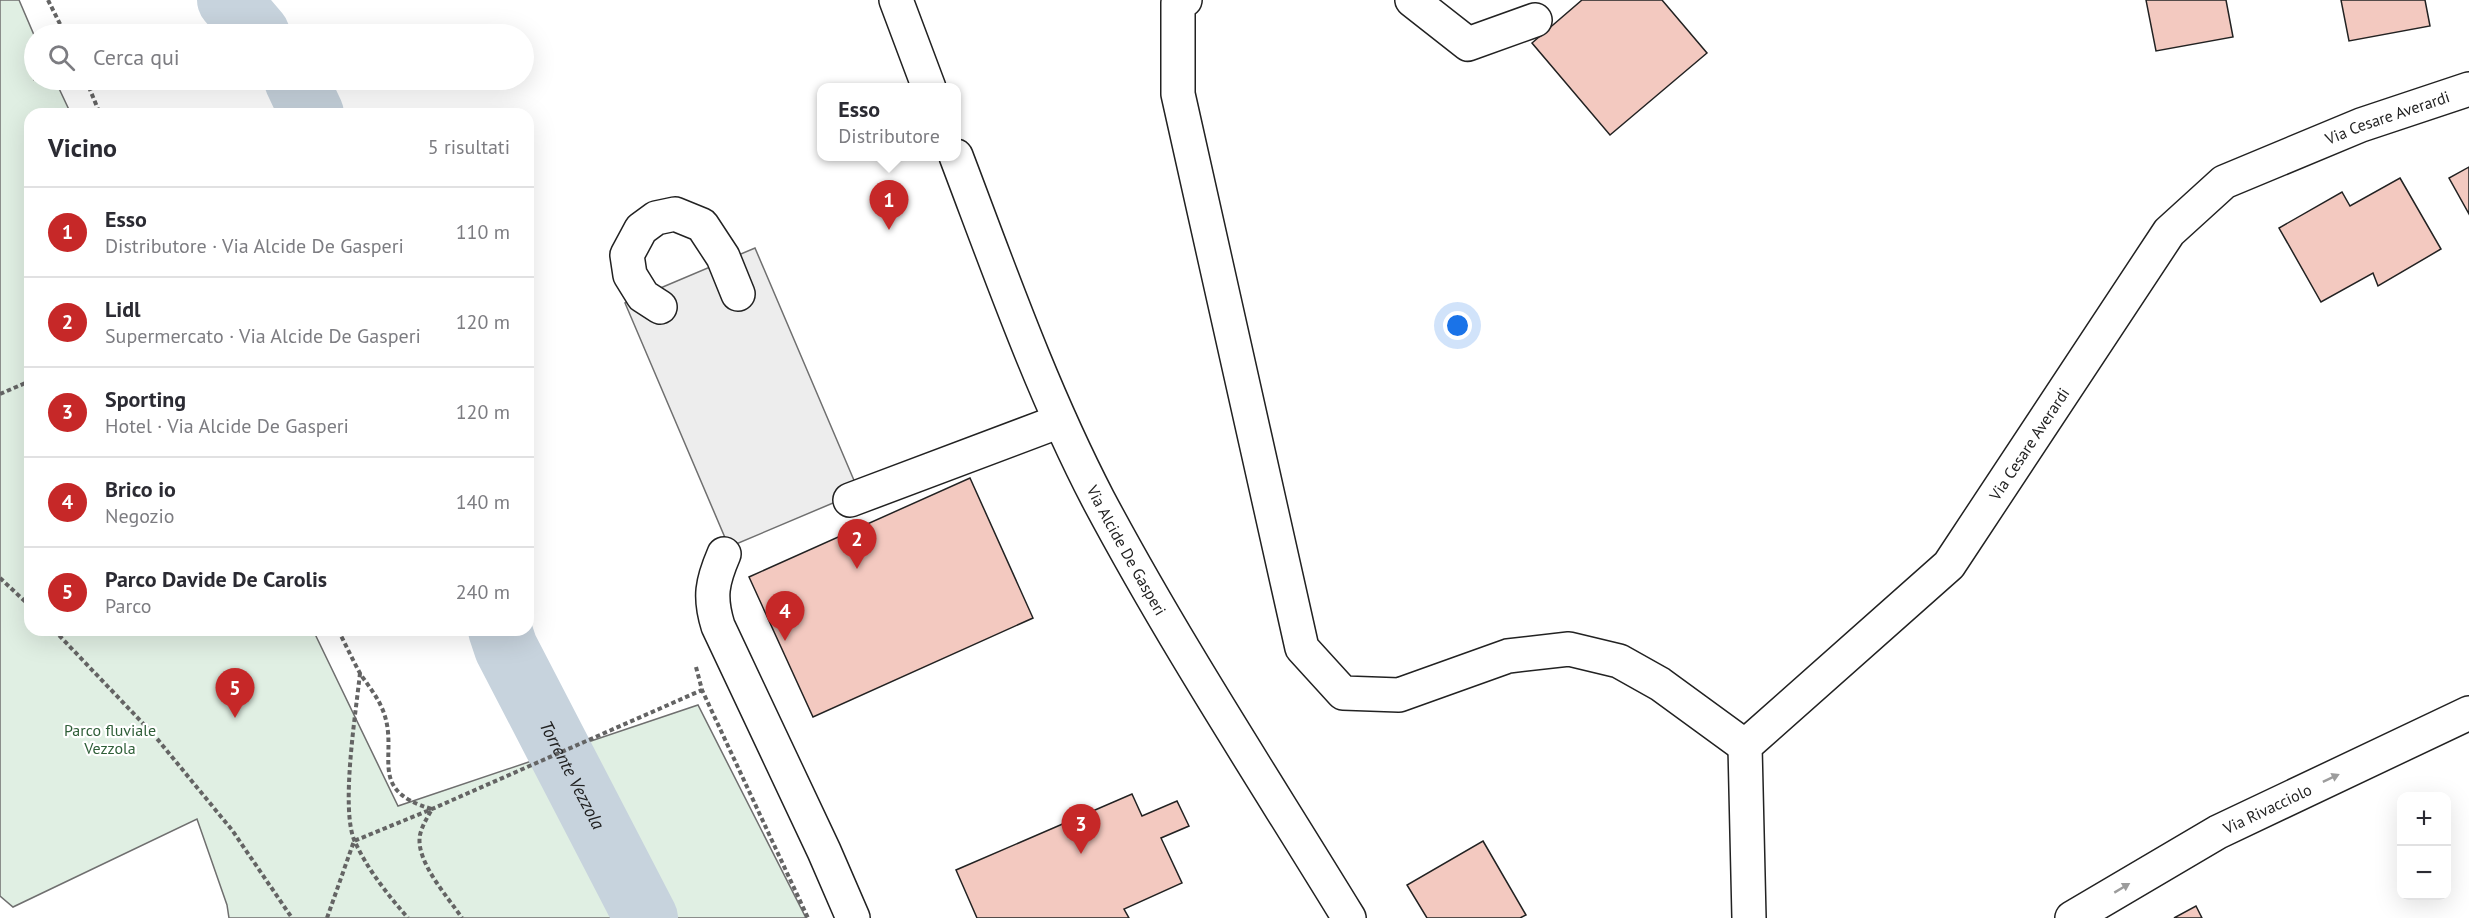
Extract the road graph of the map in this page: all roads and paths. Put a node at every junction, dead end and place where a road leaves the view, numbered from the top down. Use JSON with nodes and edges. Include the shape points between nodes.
{"nodes":[{"id":1,"x":48,"y":0,"type":"edge"},
{"id":2,"x":896,"y":0,"type":"edge"},
{"id":3,"x":1185,"y":0,"type":"edge"},
{"id":4,"x":1412,"y":0,"type":"edge"},
{"id":5,"x":1535,"y":21,"type":"dead end"},
{"id":6,"x":60,"y":24,"type":"edge"},
{"id":7,"x":927,"y":83,"type":"edge"},
{"id":8,"x":2469,"y":89,"type":"edge"},
{"id":9,"x":90,"y":90,"type":"edge"},
{"id":10,"x":98,"y":108,"type":"edge"},
{"id":11,"x":958,"y":161,"type":"edge"},
{"id":12,"x":738,"y":294,"type":"dead end"},
{"id":13,"x":660,"y":307,"type":"dead end"},
{"id":14,"x":24,"y":384,"type":"edge"},
{"id":15,"x":0,"y":394,"type":"edge"},
{"id":16,"x":1060,"y":421,"type":"junction"},
{"id":17,"x":850,"y":500,"type":"dead end"},
{"id":18,"x":724,"y":554,"type":"dead end"},
{"id":19,"x":0,"y":578,"type":"edge"},
{"id":20,"x":24,"y":600,"type":"edge"},
{"id":21,"x":60,"y":636,"type":"edge"},
{"id":22,"x":341,"y":636,"type":"edge"},
{"id":23,"x":360,"y":672,"type":"junction"},
{"id":24,"x":2469,"y":713,"type":"edge"},
{"id":25,"x":1745,"y":746,"type":"junction"},
{"id":26,"x":432,"y":810,"type":"junction"},
{"id":27,"x":354,"y":841,"type":"junction"},
{"id":28,"x":292,"y":918,"type":"edge"},
{"id":29,"x":327,"y":918,"type":"edge"},
{"id":30,"x":408,"y":918,"type":"edge"},
{"id":31,"x":462,"y":918,"type":"edge"},
{"id":32,"x":808,"y":918,"type":"edge"},
{"id":33,"x":853,"y":918,"type":"edge"},
{"id":34,"x":1349,"y":918,"type":"edge"},
{"id":35,"x":1749,"y":918,"type":"edge"},
{"id":36,"x":2072,"y":918,"type":"edge"}],
"edges":[{"from":1,"to":6,"type":"path"},
{"from":2,"to":7,"type":"street"},
{"from":3,"to":25,"type":"street","via":[[1178,3],[1178,94],[1302,648],[1343,693],[1399,695],[1508,656],[1569,649],[1619,661],[1660,684]]},
{"from":4,"to":5,"type":"street","via":[[1468,44]]},
{"from":8,"to":25,"type":"street","name":"Via Cesare Averardi","via":[[2361,125],[2224,182],[2169,232],[1949,565]]},
{"from":9,"to":10,"type":"path"},
{"from":11,"to":16,"type":"street","name":"Via Alcide De Gasperi"},
{"from":12,"to":13,"type":"street","via":[[723,257],[702,225],[675,214],[656,218],[641,229],[627,255],[630,274],[643,296]]},
{"from":14,"to":15,"type":"path"},
{"from":16,"to":17,"type":"street"},
{"from":16,"to":34,"type":"street","name":"Via Alcide De Gasperi","via":[[1141,577]]},
{"from":18,"to":33,"type":"street","via":[[713,579],[712,605],[718,626]]},
{"from":19,"to":20,"type":"path"},
{"from":21,"to":28,"type":"path","via":[[154,735],[232,830]]},
{"from":22,"to":23,"type":"path"},
{"from":23,"to":26,"type":"path","via":[[381,706],[390,731],[387,752],[394,789],[406,800]]},
{"from":23,"to":27,"type":"path","via":[[348,801]]},
{"from":36,"to":24,"type":"street","name":"Via Rivacciolo","one_way":true,"via":[[2218,832]]},
{"from":25,"to":35,"type":"street"},
{"from":26,"to":27,"type":"path"},
{"from":26,"to":31,"type":"path","via":[[419,837],[420,852]]},
{"from":26,"to":32,"type":"path","via":[[702,690]]},
{"from":27,"to":29,"type":"path"},
{"from":27,"to":30,"type":"path","via":[[387,894]]}]}
